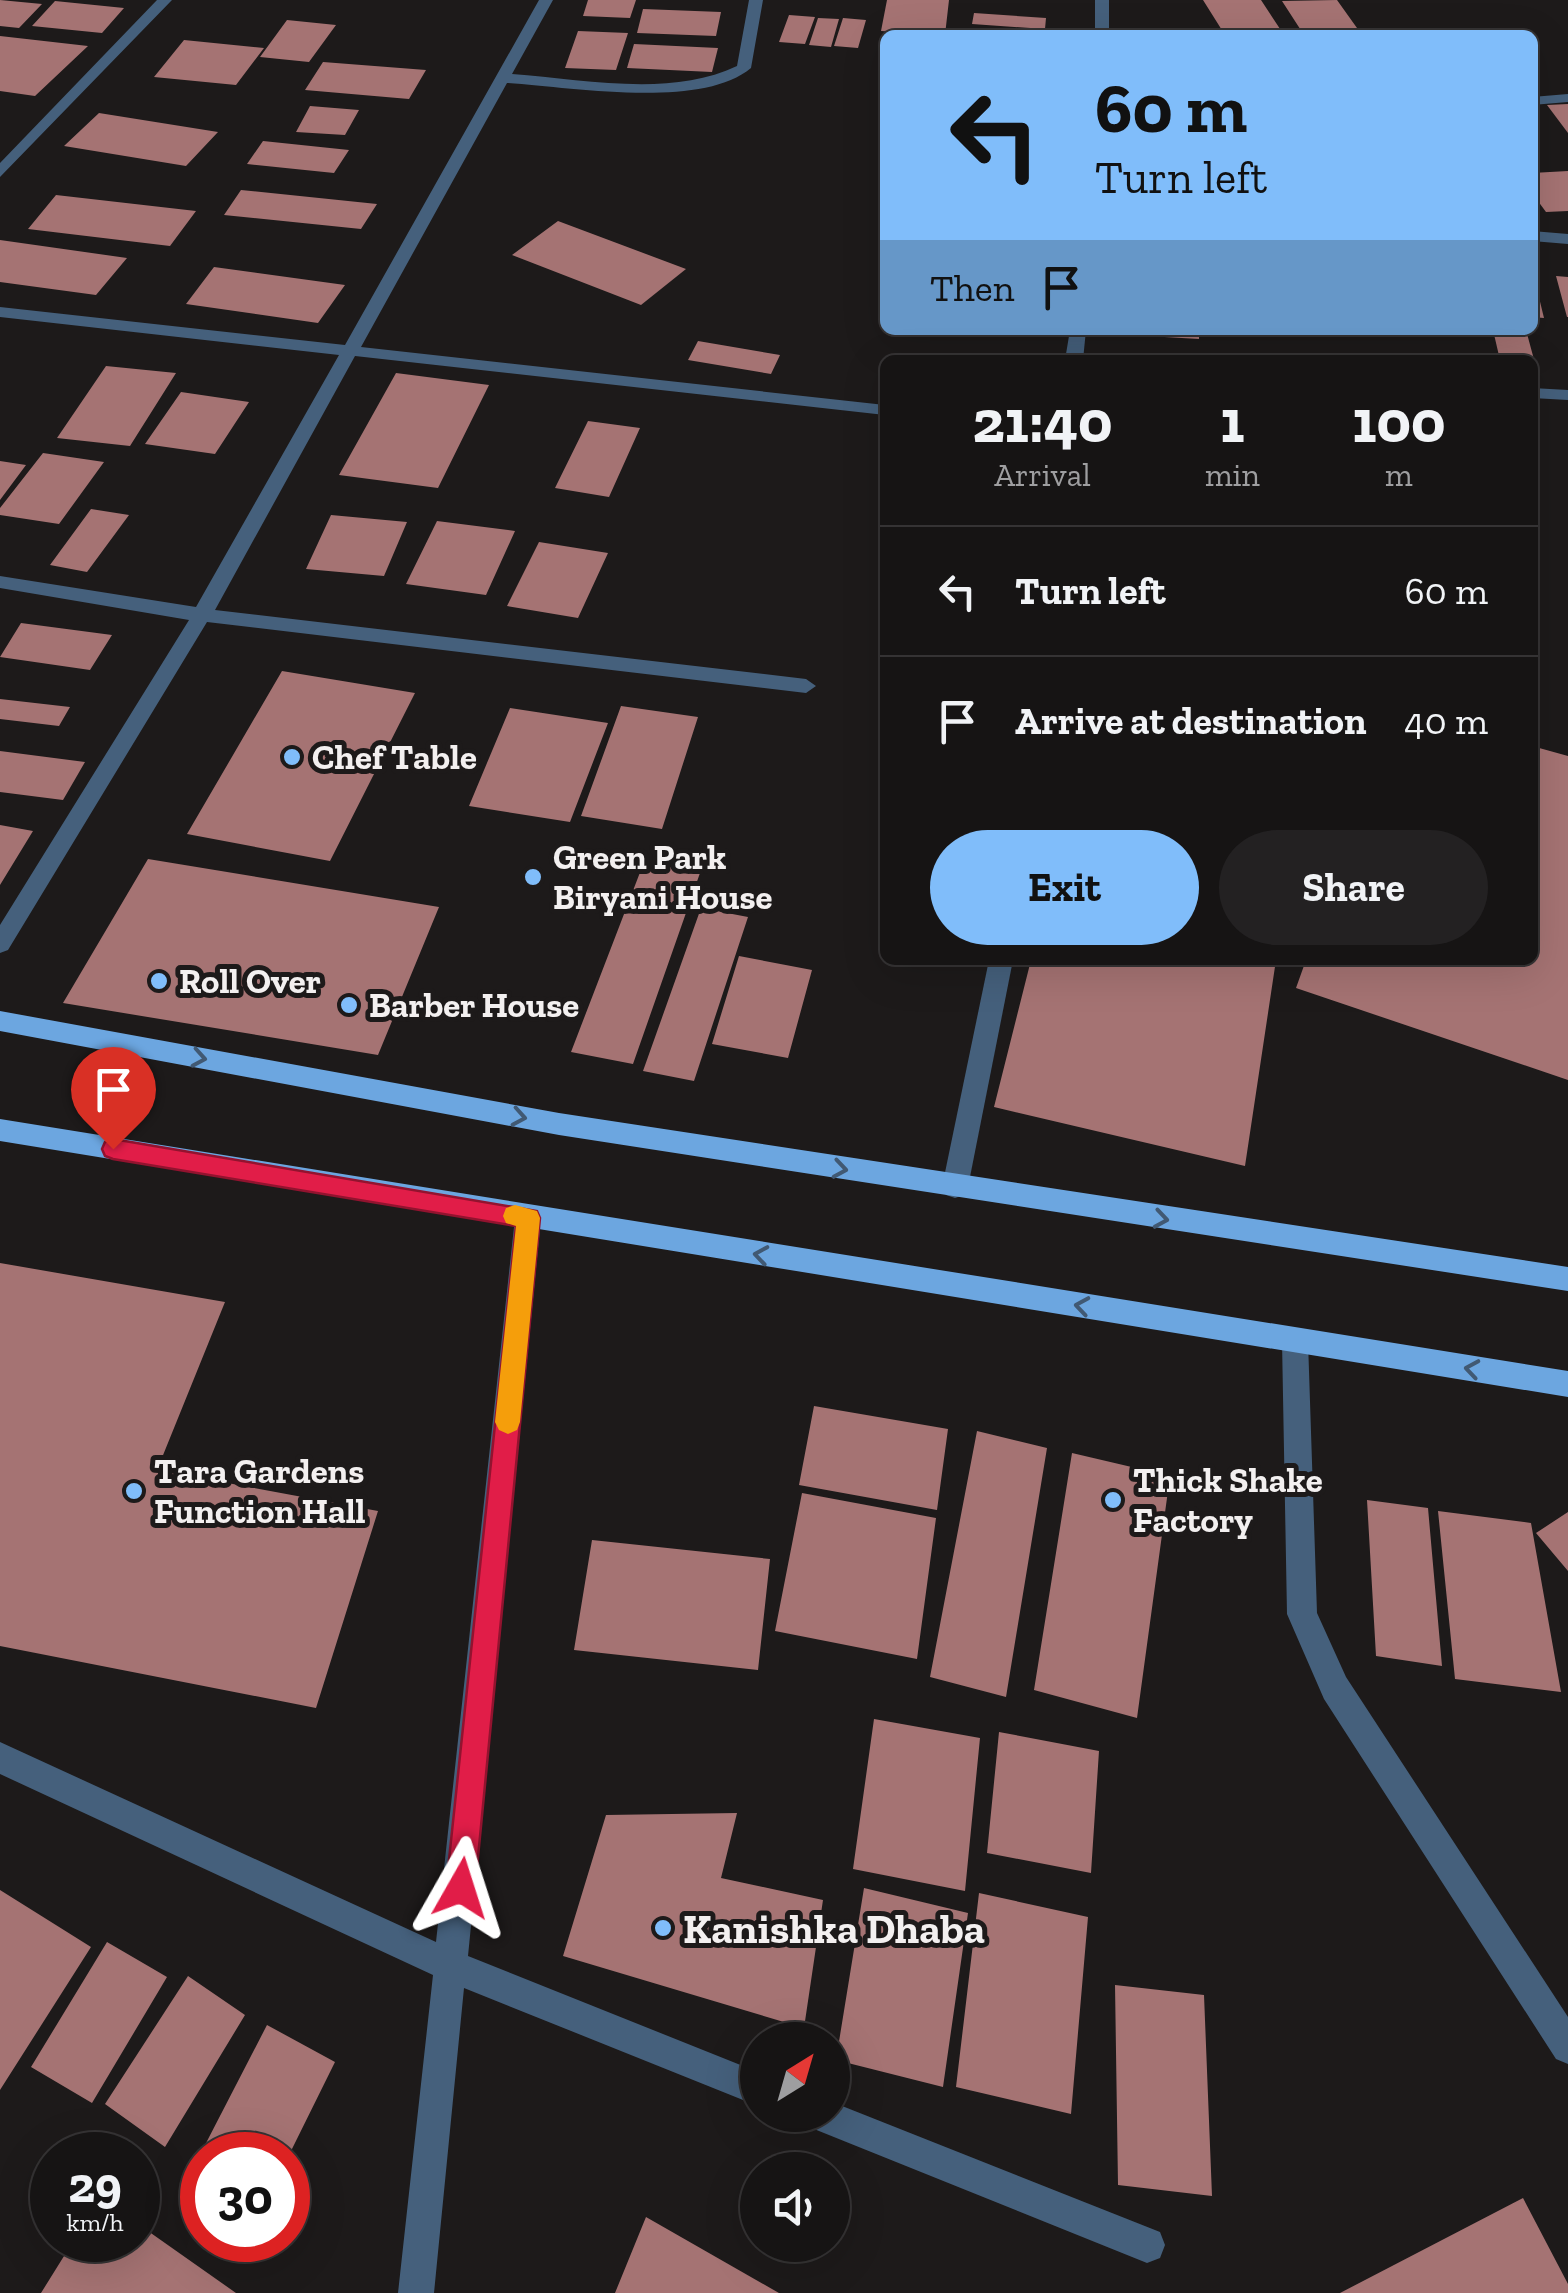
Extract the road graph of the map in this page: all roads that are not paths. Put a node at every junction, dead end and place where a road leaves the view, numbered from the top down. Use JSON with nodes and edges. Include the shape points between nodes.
{"nodes":[{"id":1,"x":165,"y":0,"type":"edge"},
{"id":2,"x":546,"y":0,"type":"edge"},
{"id":3,"x":756,"y":0,"type":"edge"},
{"id":4,"x":1102,"y":0,"type":"edge"},
{"id":5,"x":1102,"y":30,"type":"edge"},
{"id":6,"x":502,"y":78,"type":"junction"},
{"id":7,"x":1568,"y":98,"type":"edge"},
{"id":8,"x":1538,"y":100,"type":"edge"},
{"id":9,"x":0,"y":172,"type":"edge"},
{"id":10,"x":1538,"y":236,"type":"edge"},
{"id":11,"x":1568,"y":239,"type":"edge"},
{"id":12,"x":0,"y":312,"type":"edge"},
{"id":13,"x":348,"y":353,"type":"junction"},
{"id":14,"x":1538,"y":394,"type":"edge"},
{"id":15,"x":1568,"y":396,"type":"edge"},
{"id":16,"x":880,"y":409,"type":"edge"},
{"id":17,"x":0,"y":582,"type":"edge"},
{"id":18,"x":202,"y":615,"type":"junction"},
{"id":19,"x":806,"y":686,"type":"dead end"},
{"id":20,"x":0,"y":944,"type":"edge"},
{"id":21,"x":999,"y":965,"type":"edge"},
{"id":22,"x":0,"y":1021,"type":"edge"},
{"id":23,"x":0,"y":1130,"type":"edge"},
{"id":24,"x":955,"y":1187,"type":"junction"},
{"id":25,"x":528,"y":1218,"type":"junction"},
{"id":26,"x":1568,"y":1279,"type":"edge"},
{"id":27,"x":1295,"y":1340,"type":"junction"},
{"id":28,"x":1568,"y":1384,"type":"edge"},
{"id":29,"x":0,"y":1758,"type":"edge"},
{"id":30,"x":453,"y":1967,"type":"junction"},
{"id":31,"x":1568,"y":2047,"type":"edge"},
{"id":32,"x":740,"y":2082,"type":"edge"},
{"id":33,"x":850,"y":2126,"type":"edge"},
{"id":34,"x":1147,"y":2246,"type":"dead end"},
{"id":35,"x":416,"y":2293,"type":"edge"}],
"edges":[{"from":1,"to":9,"type":"street"},
{"from":2,"to":6,"type":"street"},
{"from":3,"to":6,"type":"street","via":[[744,68],[729,79],[682,86]]},
{"from":4,"to":5,"type":"street"},
{"from":6,"to":13,"type":"street"},
{"from":7,"to":8,"type":"street"},
{"from":10,"to":11,"type":"street"},
{"from":12,"to":13,"type":"street"},
{"from":13,"to":16,"type":"street"},
{"from":13,"to":18,"type":"street"},
{"from":14,"to":15,"type":"street"},
{"from":17,"to":18,"type":"street"},
{"from":18,"to":19,"type":"street"},
{"from":18,"to":20,"type":"street"},
{"from":21,"to":24,"type":"street"},
{"from":22,"to":24,"type":"main road","one_way":true,"via":[[559,1124]]},
{"from":23,"to":25,"type":"main road"},
{"from":24,"to":26,"type":"main road","one_way":true},
{"from":27,"to":25,"type":"main road","one_way":true},
{"from":25,"to":30,"type":"street"},
{"from":28,"to":27,"type":"main road","one_way":true},
{"from":27,"to":31,"type":"street","via":[[1302,1614],[1335,1688]]},
{"from":29,"to":30,"type":"street"},
{"from":30,"to":32,"type":"street"},
{"from":30,"to":35,"type":"street"},
{"from":33,"to":34,"type":"street"}]}
